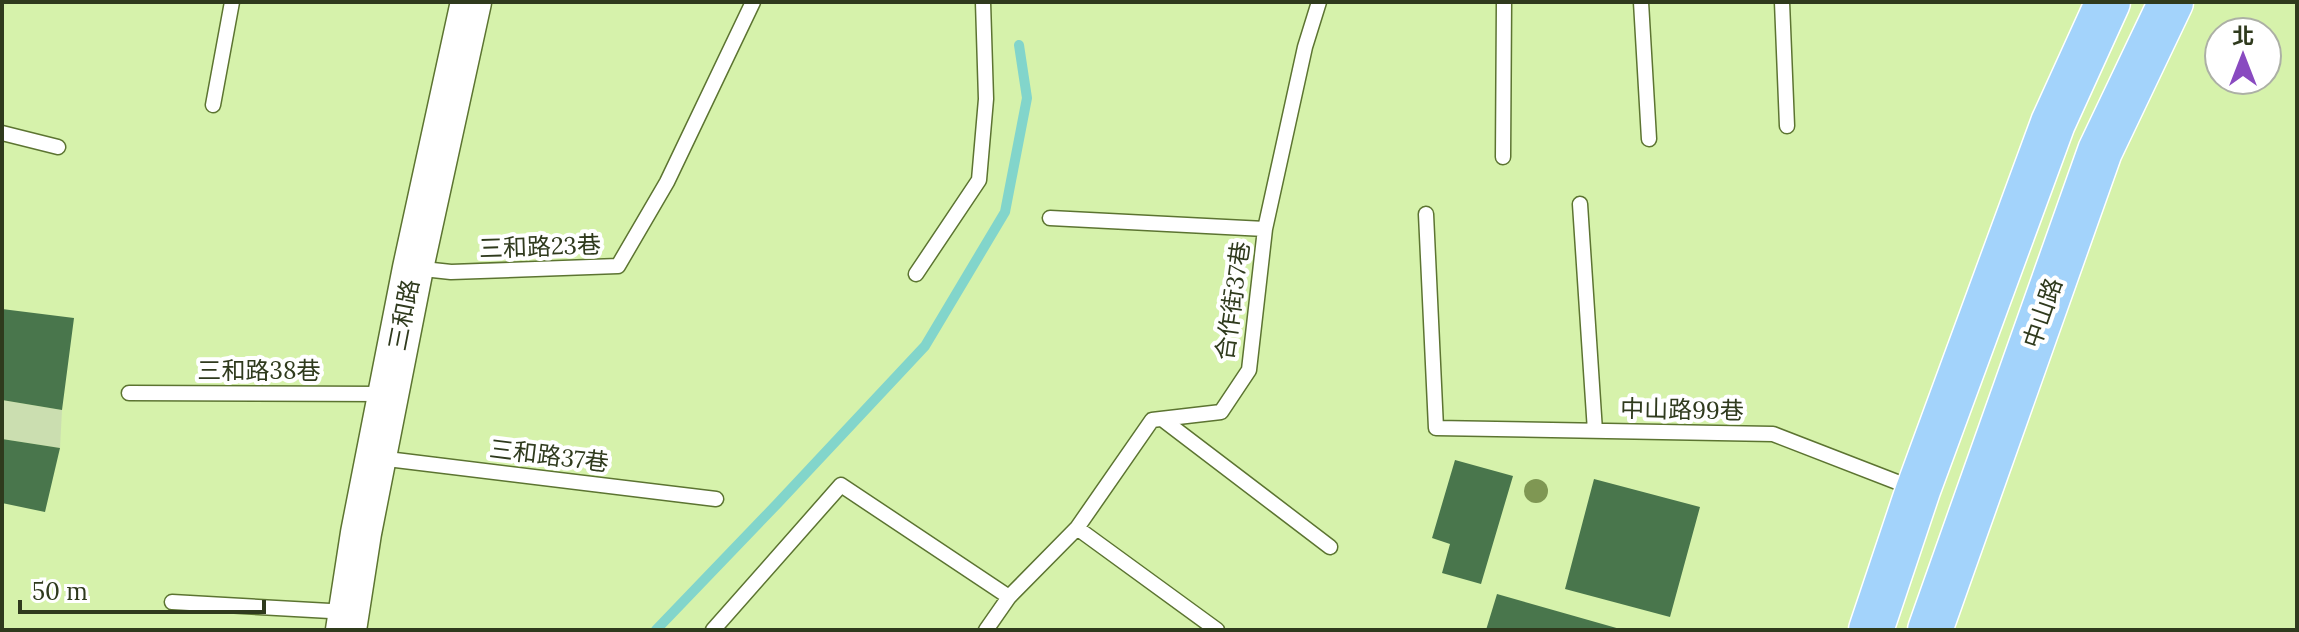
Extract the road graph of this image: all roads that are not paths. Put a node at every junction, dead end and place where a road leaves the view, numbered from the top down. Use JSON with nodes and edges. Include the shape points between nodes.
{"nodes":[{"id":1,"x":232,"y":2,"type":"edge"},
{"id":2,"x":471,"y":2,"type":"edge"},
{"id":3,"x":753,"y":2,"type":"edge"},
{"id":4,"x":983,"y":2,"type":"edge"},
{"id":5,"x":1319,"y":2,"type":"edge"},
{"id":6,"x":1504,"y":2,"type":"edge"},
{"id":7,"x":1641,"y":2,"type":"edge"},
{"id":8,"x":1782,"y":2,"type":"edge"},
{"id":9,"x":2108,"y":2,"type":"edge"},
{"id":10,"x":2171,"y":2,"type":"edge"},
{"id":11,"x":213,"y":105,"type":"dead end"},
{"id":12,"x":1787,"y":126,"type":"dead end"},
{"id":13,"x":2,"y":133,"type":"edge"},
{"id":14,"x":1649,"y":139,"type":"dead end"},
{"id":15,"x":58,"y":147,"type":"dead end"},
{"id":16,"x":1503,"y":157,"type":"dead end"},
{"id":17,"x":1580,"y":204,"type":"dead end"},
{"id":18,"x":1426,"y":214,"type":"dead end"},
{"id":19,"x":1050,"y":218,"type":"dead end"},
{"id":20,"x":1265,"y":229,"type":"junction"},
{"id":21,"x":413,"y":268,"type":"junction"},
{"id":22,"x":916,"y":274,"type":"dead end"},
{"id":23,"x":129,"y":393,"type":"dead end"},
{"id":24,"x":389,"y":394,"type":"junction"},
{"id":25,"x":1162,"y":419,"type":"junction"},
{"id":26,"x":1595,"y":431,"type":"junction"},
{"id":27,"x":376,"y":457,"type":"junction"},
{"id":28,"x":1918,"y":490,"type":"junction"},
{"id":29,"x":716,"y":499,"type":"dead end"},
{"id":30,"x":1077,"y":528,"type":"junction"},
{"id":31,"x":1330,"y":547,"type":"dead end"},
{"id":32,"x":1009,"y":597,"type":"junction"},
{"id":33,"x":172,"y":602,"type":"dead end"},
{"id":34,"x":347,"y":621,"type":"edge"},
{"id":35,"x":713,"y":630,"type":"edge"},
{"id":36,"x":986,"y":630,"type":"edge"},
{"id":37,"x":1217,"y":630,"type":"edge"},
{"id":38,"x":1871,"y":630,"type":"edge"},
{"id":39,"x":1930,"y":630,"type":"edge"}],
"edges":[{"from":1,"to":11,"type":"lane"},
{"from":2,"to":21,"type":"street","name":"三和路"},
{"from":3,"to":21,"type":"lane","name":"三和路23巷","via":[[667,182],[618,266],[451,272]]},
{"from":4,"to":22,"type":"lane","via":[[986,99],[979,180]]},
{"from":5,"to":20,"type":"lane","name":"合作街37巷"},
{"from":6,"to":16,"type":"lane"},
{"from":7,"to":14,"type":"lane"},
{"from":8,"to":12,"type":"lane"},
{"from":9,"to":28,"type":"main road","via":[[2053,123]]},
{"from":10,"to":39,"type":"main road","name":"中山路","via":[[2100,151]]},
{"from":13,"to":15,"type":"lane"},
{"from":17,"to":26,"type":"lane"},
{"from":18,"to":26,"type":"lane","name":"中山路99巷","via":[[1436,428]]},
{"from":19,"to":20,"type":"lane"},
{"from":20,"to":25,"type":"lane","name":"合作街37巷","via":[[1249,370],[1221,412]]},
{"from":21,"to":24,"type":"street","name":"三和路"},
{"from":23,"to":24,"type":"lane","name":"三和路38巷"},
{"from":24,"to":27,"type":"street","name":"三和路"},
{"from":25,"to":30,"type":"lane","via":[[1152,420]]},
{"from":25,"to":31,"type":"lane"},
{"from":26,"to":28,"type":"lane","name":"中山路99巷","via":[[1773,434]]},
{"from":27,"to":29,"type":"lane","name":"三和路37巷"},
{"from":27,"to":34,"type":"street","name":"三和路"},
{"from":28,"to":38,"type":"main road"},
{"from":30,"to":32,"type":"lane"},
{"from":30,"to":37,"type":"lane"},
{"from":32,"to":35,"type":"lane","via":[[841,485]]},
{"from":32,"to":36,"type":"lane"},
{"from":33,"to":34,"type":"lane"}]}
